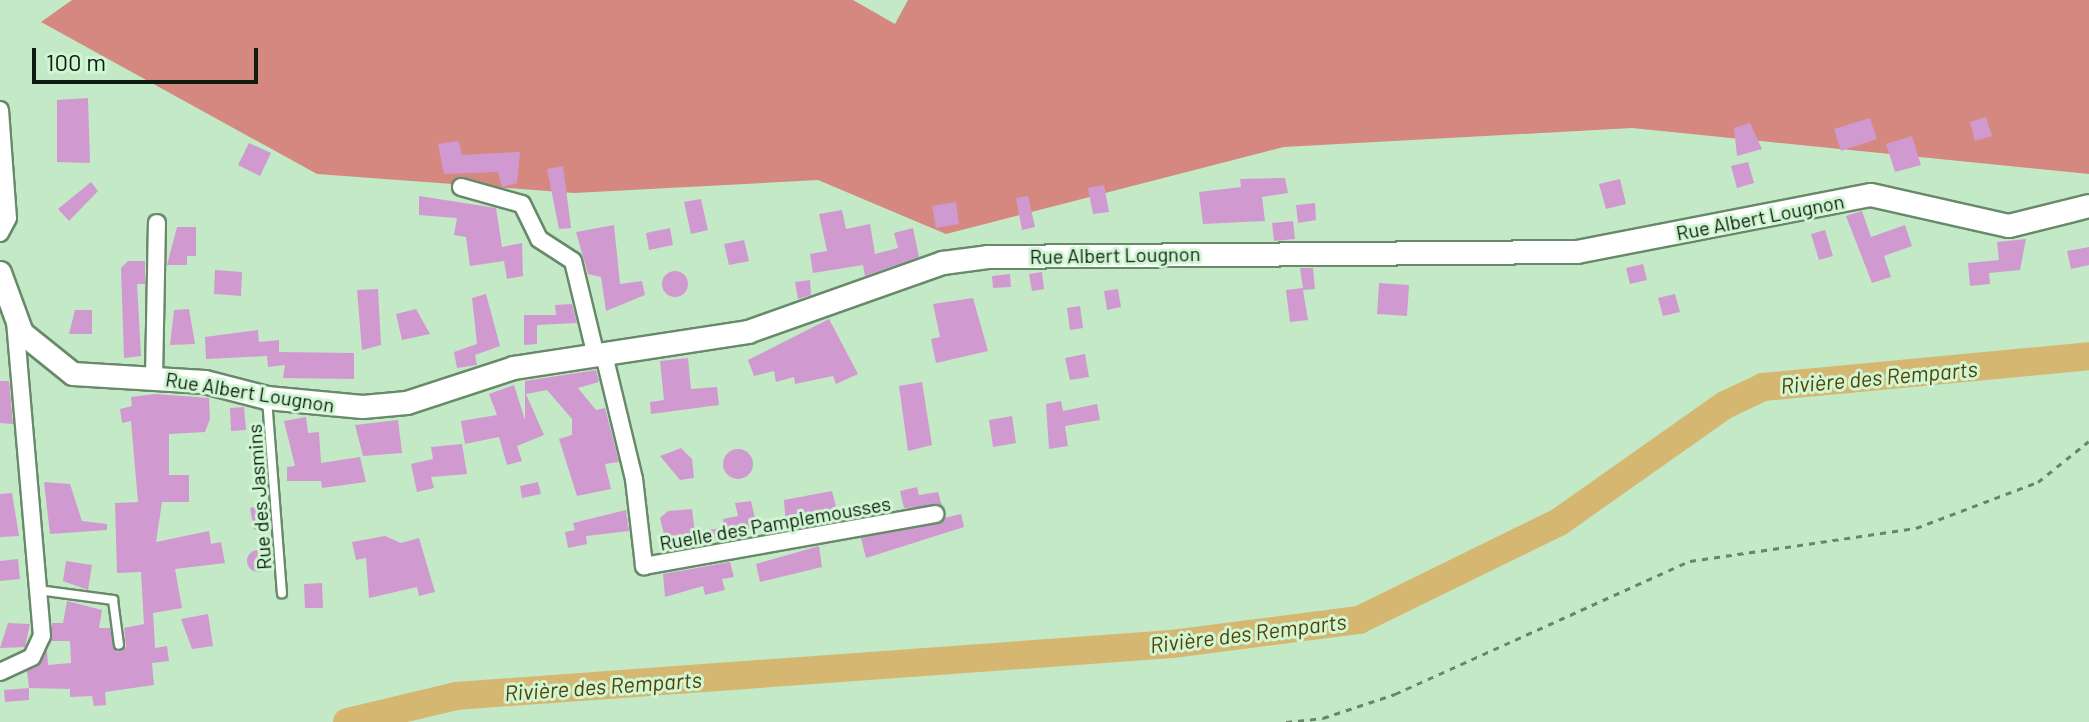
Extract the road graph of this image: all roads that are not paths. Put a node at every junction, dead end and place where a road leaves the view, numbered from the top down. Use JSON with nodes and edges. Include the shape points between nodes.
{"nodes":[{"id":1,"x":0,"y":110,"type":"edge"},
{"id":2,"x":461,"y":187,"type":"dead end"},
{"id":3,"x":2089,"y":206,"type":"edge"},
{"id":4,"x":157,"y":223,"type":"dead end"},
{"id":5,"x":0,"y":233,"type":"edge"},
{"id":6,"x":0,"y":273,"type":"edge"},
{"id":7,"x":15,"y":320,"type":"junction"},
{"id":8,"x":600,"y":356,"type":"junction"},
{"id":9,"x":154,"y":377,"type":"junction"},
{"id":10,"x":267,"y":398,"type":"junction"},
{"id":11,"x":935,"y":514,"type":"dead end"},
{"id":12,"x":33,"y":589,"type":"junction"},
{"id":13,"x":282,"y":593,"type":"dead end"},
{"id":14,"x":119,"y":645,"type":"dead end"},
{"id":15,"x":0,"y":672,"type":"edge"}],
"edges":[{"from":1,"to":5,"type":"street","via":[[8,218]]},
{"from":2,"to":8,"type":"street","via":[[522,204],[539,239],[573,261]]},
{"from":3,"to":8,"type":"street","name":"Rue Albert Lougnon","via":[[2009,226],[1871,195],[1577,252],[988,257],[943,263],[748,332]]},
{"from":4,"to":9,"type":"street","name":"Rue Albert Lougnon"},
{"from":6,"to":7,"type":"street","name":"Rue Albert Lougnon"},
{"from":7,"to":9,"type":"street","name":"Rue Albert Lougnon","via":[[32,345],[73,374]]},
{"from":7,"to":12,"type":"street"},
{"from":8,"to":10,"type":"street","name":"Rue Albert Lougnon","via":[[514,368],[407,403]]},
{"from":8,"to":11,"type":"street","name":"Ruelle des Pamplemousses","via":[[634,479],[644,566]]},
{"from":9,"to":10,"type":"street","name":"Rue Albert Lougnon"},
{"from":10,"to":13,"type":"lane","name":"Rue des Jasmins"},
{"from":12,"to":14,"type":"lane","via":[[113,600]]},
{"from":12,"to":15,"type":"street","via":[[40,648]]}]}
